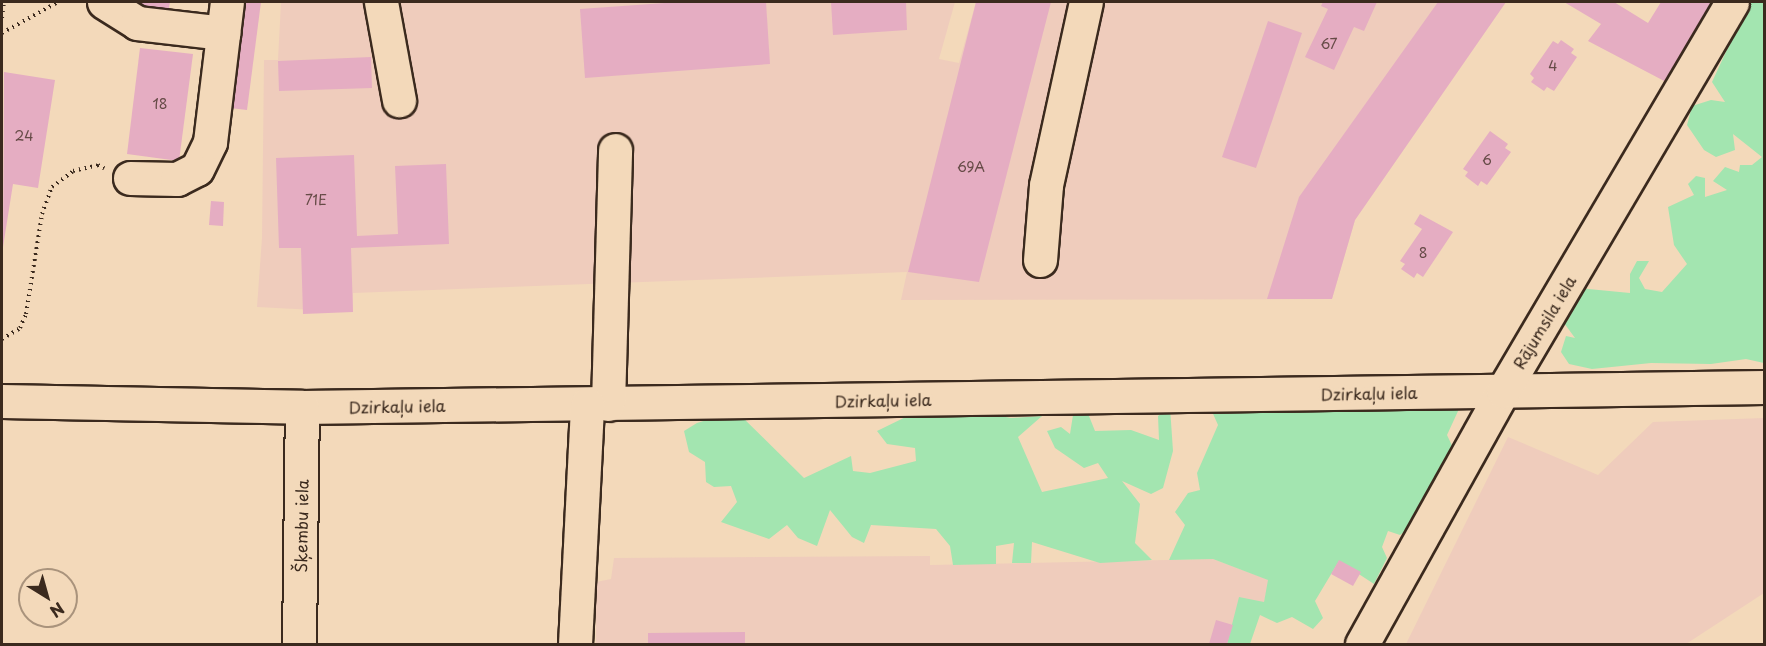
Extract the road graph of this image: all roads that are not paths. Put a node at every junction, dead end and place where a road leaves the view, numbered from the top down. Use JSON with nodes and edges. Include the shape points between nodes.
{"nodes":[{"id":1,"x":104,"y":2,"type":"edge"},
{"id":2,"x":381,"y":2,"type":"edge"},
{"id":3,"x":1086,"y":2,"type":"edge"},
{"id":4,"x":1732,"y":2,"type":"edge"},
{"id":5,"x":225,"y":17,"type":"edge"},
{"id":6,"x":399,"y":100,"type":"dead end"},
{"id":7,"x":615,"y":150,"type":"dead end"},
{"id":8,"x":130,"y":178,"type":"road end"},
{"id":9,"x":1040,"y":260,"type":"dead end"},
{"id":10,"x":1764,"y":387,"type":"edge"},
{"id":11,"x":1503,"y":392,"type":"junction"},
{"id":12,"x":2,"y":401,"type":"edge"},
{"id":13,"x":598,"y":404,"type":"junction"},
{"id":14,"x":302,"y":407,"type":"junction"},
{"id":15,"x":299,"y":645,"type":"edge"},
{"id":16,"x":575,"y":645,"type":"edge"},
{"id":17,"x":1362,"y":645,"type":"edge"}],
"edges":[{"from":1,"to":5,"type":"street","via":[[136,23]]},
{"from":2,"to":6,"type":"street"},
{"from":3,"to":9,"type":"street","via":[[1046,185]]},
{"from":4,"to":11,"type":"street","name":"Rājumsila iela"},
{"from":5,"to":8,"type":"street","via":[[210,142],[197,169],[177,179]]},
{"from":7,"to":13,"type":"street"},
{"from":10,"to":11,"type":"street","name":"Dzirkaļu iela"},
{"from":11,"to":13,"type":"street","name":"Dzirkaļu iela"},
{"from":11,"to":17,"type":"street","name":"Rājumsila iela"},
{"from":12,"to":14,"type":"street","name":"Dzirkaļu iela"},
{"from":13,"to":14,"type":"street","name":"Dzirkaļu iela"},
{"from":13,"to":16,"type":"street"},
{"from":14,"to":15,"type":"street","name":"Šķembu iela"}]}
